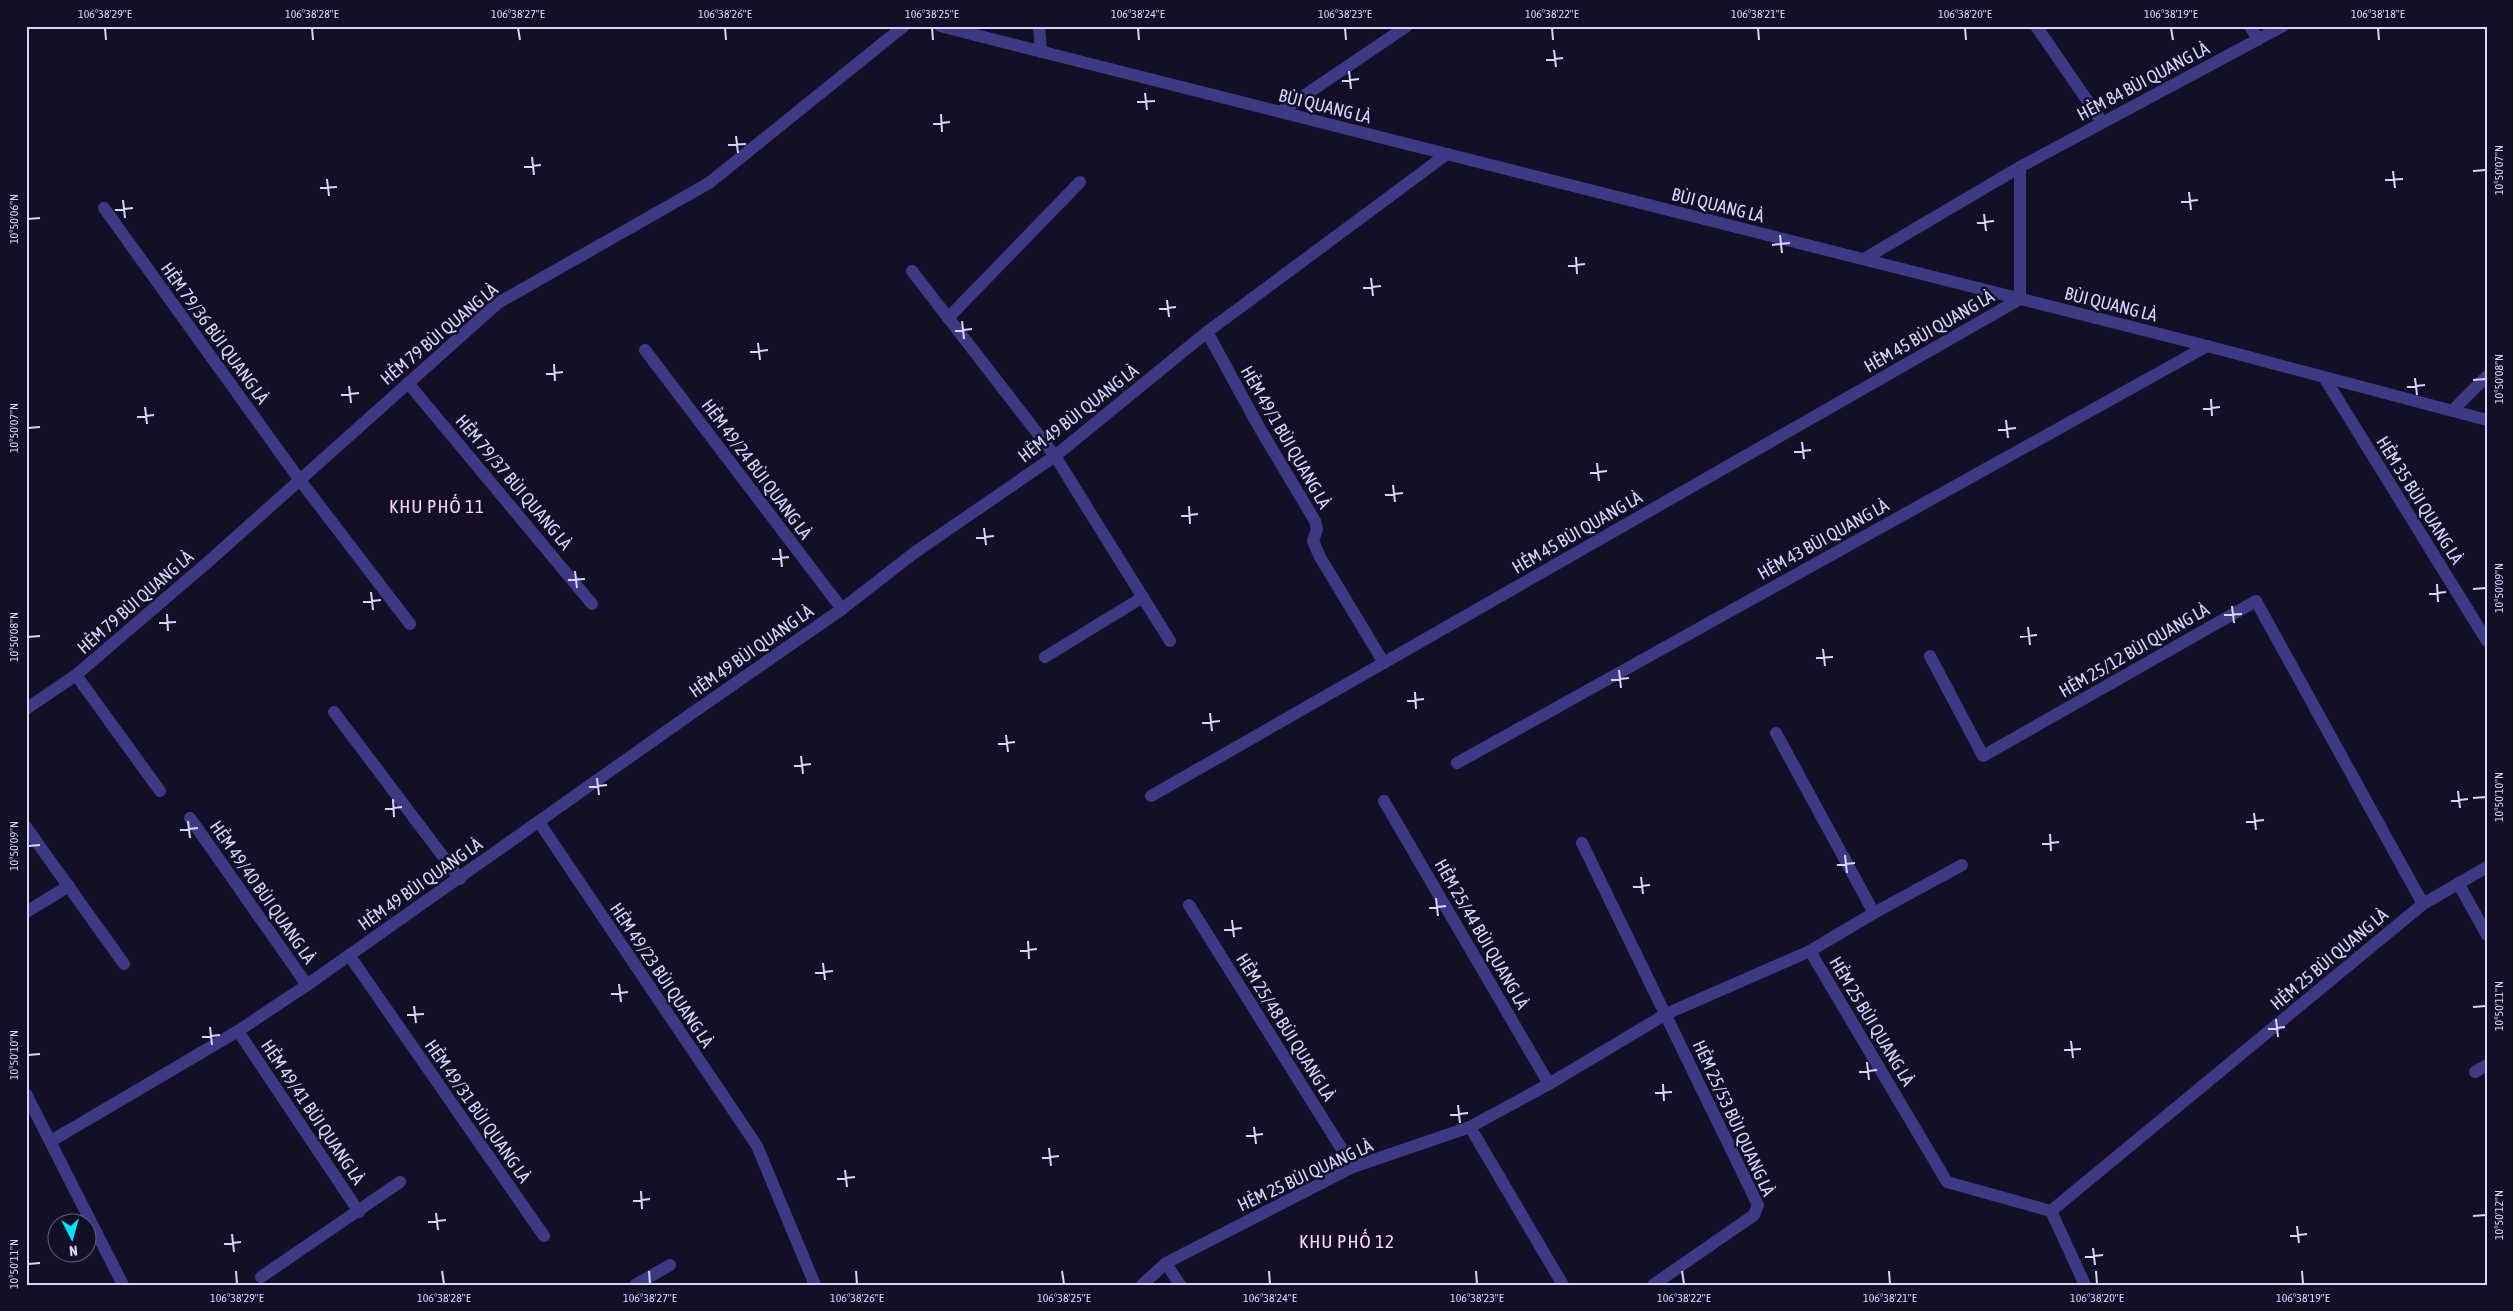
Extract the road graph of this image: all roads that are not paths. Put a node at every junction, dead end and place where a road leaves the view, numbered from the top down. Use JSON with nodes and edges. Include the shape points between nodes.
{"nodes":[{"id":1,"x":904,"y":26,"type":"edge"},
{"id":2,"x":940,"y":26,"type":"edge"},
{"id":3,"x":1039,"y":26,"type":"edge"},
{"id":4,"x":1407,"y":26,"type":"edge"},
{"id":5,"x":2036,"y":26,"type":"edge"},
{"id":6,"x":2250,"y":26,"type":"edge"},
{"id":7,"x":2283,"y":26,"type":"edge"},
{"id":8,"x":2258,"y":40,"type":"junction"},
{"id":9,"x":1041,"y":52,"type":"junction"},
{"id":10,"x":1280,"y":112,"type":"junction"},
{"id":11,"x":2102,"y":122,"type":"junction"},
{"id":12,"x":1447,"y":154,"type":"junction"},
{"id":13,"x":2020,"y":167,"type":"junction"},
{"id":14,"x":1080,"y":182,"type":"dead end"},
{"id":15,"x":104,"y":208,"type":"dead end"},
{"id":16,"x":1864,"y":259,"type":"junction"},
{"id":17,"x":912,"y":271,"type":"dead end"},
{"id":18,"x":2020,"y":299,"type":"junction"},
{"id":19,"x":948,"y":318,"type":"junction"},
{"id":20,"x":1207,"y":332,"type":"junction"},
{"id":21,"x":2206,"y":346,"type":"junction"},
{"id":22,"x":645,"y":350,"type":"dead end"},
{"id":23,"x":2487,"y":376,"type":"edge"},
{"id":24,"x":2324,"y":377,"type":"junction"},
{"id":25,"x":408,"y":383,"type":"junction"},
{"id":26,"x":2452,"y":411,"type":"junction"},
{"id":27,"x":2487,"y":420,"type":"edge"},
{"id":28,"x":1054,"y":456,"type":"junction"},
{"id":29,"x":299,"y":479,"type":"junction"},
{"id":30,"x":1143,"y":597,"type":"junction"},
{"id":31,"x":592,"y":604,"type":"dead end"},
{"id":32,"x":842,"y":609,"type":"junction"},
{"id":33,"x":410,"y":624,"type":"dead end"},
{"id":34,"x":1170,"y":641,"type":"dead end"},
{"id":35,"x":2487,"y":641,"type":"edge"},
{"id":36,"x":1930,"y":656,"type":"dead end"},
{"id":37,"x":1045,"y":657,"type":"dead end"},
{"id":38,"x":1384,"y":663,"type":"junction"},
{"id":39,"x":76,"y":675,"type":"junction"},
{"id":40,"x":26,"y":709,"type":"edge"},
{"id":41,"x":334,"y":712,"type":"dead end"},
{"id":42,"x":1776,"y":733,"type":"dead end"},
{"id":43,"x":1456,"y":763,"type":"dead end"},
{"id":44,"x":160,"y":791,"type":"dead end"},
{"id":45,"x":1151,"y":796,"type":"dead end"},
{"id":46,"x":1384,"y":800,"type":"dead end"},
{"id":47,"x":190,"y":818,"type":"dead end"},
{"id":48,"x":539,"y":822,"type":"junction"},
{"id":49,"x":26,"y":827,"type":"edge"},
{"id":50,"x":1582,"y":843,"type":"dead end"},
{"id":51,"x":1962,"y":866,"type":"dead end"},
{"id":52,"x":2487,"y":867,"type":"edge"},
{"id":53,"x":460,"y":879,"type":"junction"},
{"id":54,"x":2458,"y":883,"type":"junction"},
{"id":55,"x":69,"y":886,"type":"junction"},
{"id":56,"x":2423,"y":904,"type":"junction"},
{"id":57,"x":1189,"y":905,"type":"dead end"},
{"id":58,"x":26,"y":912,"type":"edge"},
{"id":59,"x":1874,"y":913,"type":"junction"},
{"id":60,"x":2487,"y":935,"type":"edge"},
{"id":61,"x":1810,"y":951,"type":"junction"},
{"id":62,"x":349,"y":955,"type":"junction"},
{"id":63,"x":124,"y":964,"type":"dead end"},
{"id":64,"x":307,"y":985,"type":"junction"},
{"id":65,"x":1666,"y":1014,"type":"junction"},
{"id":66,"x":238,"y":1031,"type":"junction"},
{"id":67,"x":2487,"y":1065,"type":"edge"},
{"id":68,"x":2475,"y":1072,"type":"dead end"},
{"id":69,"x":1549,"y":1084,"type":"junction"},
{"id":70,"x":26,"y":1094,"type":"edge"},
{"id":71,"x":1470,"y":1127,"type":"junction"},
{"id":72,"x":51,"y":1141,"type":"junction"},
{"id":73,"x":1353,"y":1167,"type":"junction"},
{"id":74,"x":400,"y":1182,"type":"dead end"},
{"id":75,"x":2051,"y":1211,"type":"junction"},
{"id":76,"x":359,"y":1212,"type":"junction"},
{"id":77,"x":544,"y":1236,"type":"dead end"},
{"id":78,"x":1166,"y":1263,"type":"junction"},
{"id":79,"x":670,"y":1265,"type":"dead end"},
{"id":80,"x":261,"y":1277,"type":"dead end"},
{"id":81,"x":1657,"y":1282,"type":"edge"},
{"id":82,"x":124,"y":1285,"type":"edge"},
{"id":83,"x":635,"y":1285,"type":"edge"},
{"id":84,"x":815,"y":1285,"type":"edge"},
{"id":85,"x":1142,"y":1285,"type":"edge"},
{"id":86,"x":1180,"y":1285,"type":"edge"},
{"id":87,"x":1563,"y":1285,"type":"edge"},
{"id":88,"x":2085,"y":1285,"type":"edge"}],
"edges":[{"from":1,"to":25,"type":"street","name":"HẺM 79 BÙI QUANG LÀ","via":[[709,183],[498,303]]},
{"from":2,"to":9,"type":"street","name":"BÙI QUANG LÀ"},
{"from":3,"to":9,"type":"street"},
{"from":4,"to":10,"type":"street"},
{"from":5,"to":11,"type":"street"},
{"from":6,"to":8,"type":"street"},
{"from":7,"to":8,"type":"street","name":"HẺM 84 BÙI QUANG LÀ"},
{"from":8,"to":11,"type":"street","name":"HẺM 84 BÙI QUANG LÀ"},
{"from":9,"to":10,"type":"street","name":"BÙI QUANG LÀ"},
{"from":10,"to":12,"type":"street","name":"BÙI QUANG LÀ"},
{"from":11,"to":13,"type":"street","name":"HẺM 84 BÙI QUANG LÀ"},
{"from":12,"to":16,"type":"street","name":"BÙI QUANG LÀ"},
{"from":12,"to":20,"type":"street","name":"HẺM 49 BÙI QUANG LÀ"},
{"from":13,"to":16,"type":"street","name":"HẺM 84 BÙI QUANG LÀ"},
{"from":13,"to":18,"type":"street"},
{"from":14,"to":19,"type":"street"},
{"from":15,"to":29,"type":"street","name":"HẺM 79/36 BÙI QUANG LÀ"},
{"from":16,"to":18,"type":"street","name":"BÙI QUANG LÀ"},
{"from":17,"to":19,"type":"street"},
{"from":18,"to":21,"type":"street","name":"BÙI QUANG LÀ"},
{"from":18,"to":38,"type":"street","name":"HẺM 45 BÙI QUANG LÀ"},
{"from":19,"to":28,"type":"street"},
{"from":20,"to":28,"type":"street","name":"HẺM 49 BÙI QUANG LÀ"},
{"from":20,"to":38,"type":"street","name":"HẺM 49/1 BÙI QUANG LÀ","via":[[1315,521],[1317,529],[1313,541],[1320,558]]},
{"from":21,"to":24,"type":"street","name":"BÙI QUANG LÀ"},
{"from":21,"to":43,"type":"street","name":"HẺM 43 BÙI QUANG LÀ"},
{"from":22,"to":32,"type":"street","name":"HẺM 49/24 BÙI QUANG LÀ"},
{"from":23,"to":26,"type":"street"},
{"from":24,"to":26,"type":"street","name":"BÙI QUANG LÀ"},
{"from":24,"to":35,"type":"street","name":"HẺM 35 BÙI QUANG LÀ"},
{"from":25,"to":29,"type":"street","name":"HẺM 79 BÙI QUANG LÀ"},
{"from":25,"to":31,"type":"street","name":"HẺM 79/37 BÙI QUANG LÀ"},
{"from":26,"to":27,"type":"street","name":"BÙI QUANG LÀ"},
{"from":28,"to":30,"type":"street"},
{"from":28,"to":32,"type":"street","name":"HẺM 49 BÙI QUANG LÀ","via":[[914,553]]},
{"from":29,"to":33,"type":"street","name":"HẺM 79/36 BÙI QUANG LÀ"},
{"from":29,"to":39,"type":"street","name":"HẺM 79 BÙI QUANG LÀ","via":[[252,524]]},
{"from":30,"to":34,"type":"street"},
{"from":30,"to":37,"type":"street"},
{"from":32,"to":48,"type":"street","name":"HẺM 49 BÙI QUANG LÀ"},
{"from":36,"to":56,"type":"street","name":"HẺM 25/12 BÙI QUANG LÀ","via":[[1983,756],[2256,601]]},
{"from":38,"to":45,"type":"street","name":"HẺM 45 BÙI QUANG LÀ"},
{"from":39,"to":40,"type":"street","name":"HẺM 79 BÙI QUANG LÀ"},
{"from":39,"to":44,"type":"street"},
{"from":41,"to":53,"type":"street"},
{"from":42,"to":59,"type":"street"},
{"from":46,"to":69,"type":"street","name":"HẺM 25/44 BÙI QUANG LÀ"},
{"from":47,"to":64,"type":"street","name":"HẺM 49/40 BÙI QUANG LÀ"},
{"from":48,"to":53,"type":"street","name":"HẺM 49 BÙI QUANG LÀ"},
{"from":48,"to":84,"type":"street","name":"HẺM 49/23 BÙI QUANG LÀ","via":[[757,1146]]},
{"from":49,"to":55,"type":"street"},
{"from":50,"to":65,"type":"street","name":"HẺM 25/53 BÙI QUANG LÀ"},
{"from":51,"to":59,"type":"street"},
{"from":52,"to":54,"type":"street","name":"HẺM 25 BÙI QUANG LÀ"},
{"from":53,"to":62,"type":"street","name":"HẺM 49 BÙI QUANG LÀ"},
{"from":54,"to":56,"type":"street","name":"HẺM 25 BÙI QUANG LÀ"},
{"from":54,"to":60,"type":"street"},
{"from":55,"to":58,"type":"street"},
{"from":55,"to":63,"type":"street"},
{"from":56,"to":75,"type":"street","name":"HẺM 25 BÙI QUANG LÀ"},
{"from":57,"to":73,"type":"street","name":"HẺM 25/48 BÙI QUANG LÀ"},
{"from":59,"to":61,"type":"street"},
{"from":61,"to":65,"type":"street","name":"HẺM 25 BÙI QUANG LÀ"},
{"from":61,"to":75,"type":"street","name":"HẺM 25 BÙI QUANG LÀ","via":[[1947,1182]]},
{"from":62,"to":64,"type":"street","name":"HẺM 49 BÙI QUANG LÀ"},
{"from":62,"to":77,"type":"street","name":"HẺM 49/31 BÙI QUANG LÀ"},
{"from":64,"to":66,"type":"street","name":"HẺM 49 BÙI QUANG LÀ"},
{"from":65,"to":69,"type":"street","name":"HẺM 25 BÙI QUANG LÀ"},
{"from":65,"to":81,"type":"street","name":"HẺM 25/53 BÙI QUANG LÀ","via":[[1758,1205],[1754,1215]]},
{"from":66,"to":72,"type":"street","name":"HẺM 49 BÙI QUANG LÀ"},
{"from":66,"to":76,"type":"street","name":"HẺM 49/41 BÙI QUANG LÀ"},
{"from":67,"to":68,"type":"street"},
{"from":69,"to":71,"type":"street","name":"HẺM 25 BÙI QUANG LÀ"},
{"from":70,"to":72,"type":"street"},
{"from":71,"to":73,"type":"street","name":"HẺM 25 BÙI QUANG LÀ"},
{"from":71,"to":87,"type":"street"},
{"from":72,"to":82,"type":"street"},
{"from":73,"to":78,"type":"street","name":"HẺM 25 BÙI QUANG LÀ"},
{"from":74,"to":76,"type":"street","name":"HẺM 49/41 BÙI QUANG LÀ"},
{"from":75,"to":88,"type":"street"},
{"from":76,"to":80,"type":"street","name":"HẺM 49/41 BÙI QUANG LÀ"},
{"from":78,"to":85,"type":"street","name":"HẺM 25 BÙI QUANG LÀ"},
{"from":78,"to":86,"type":"street"},
{"from":79,"to":83,"type":"street"}]}
